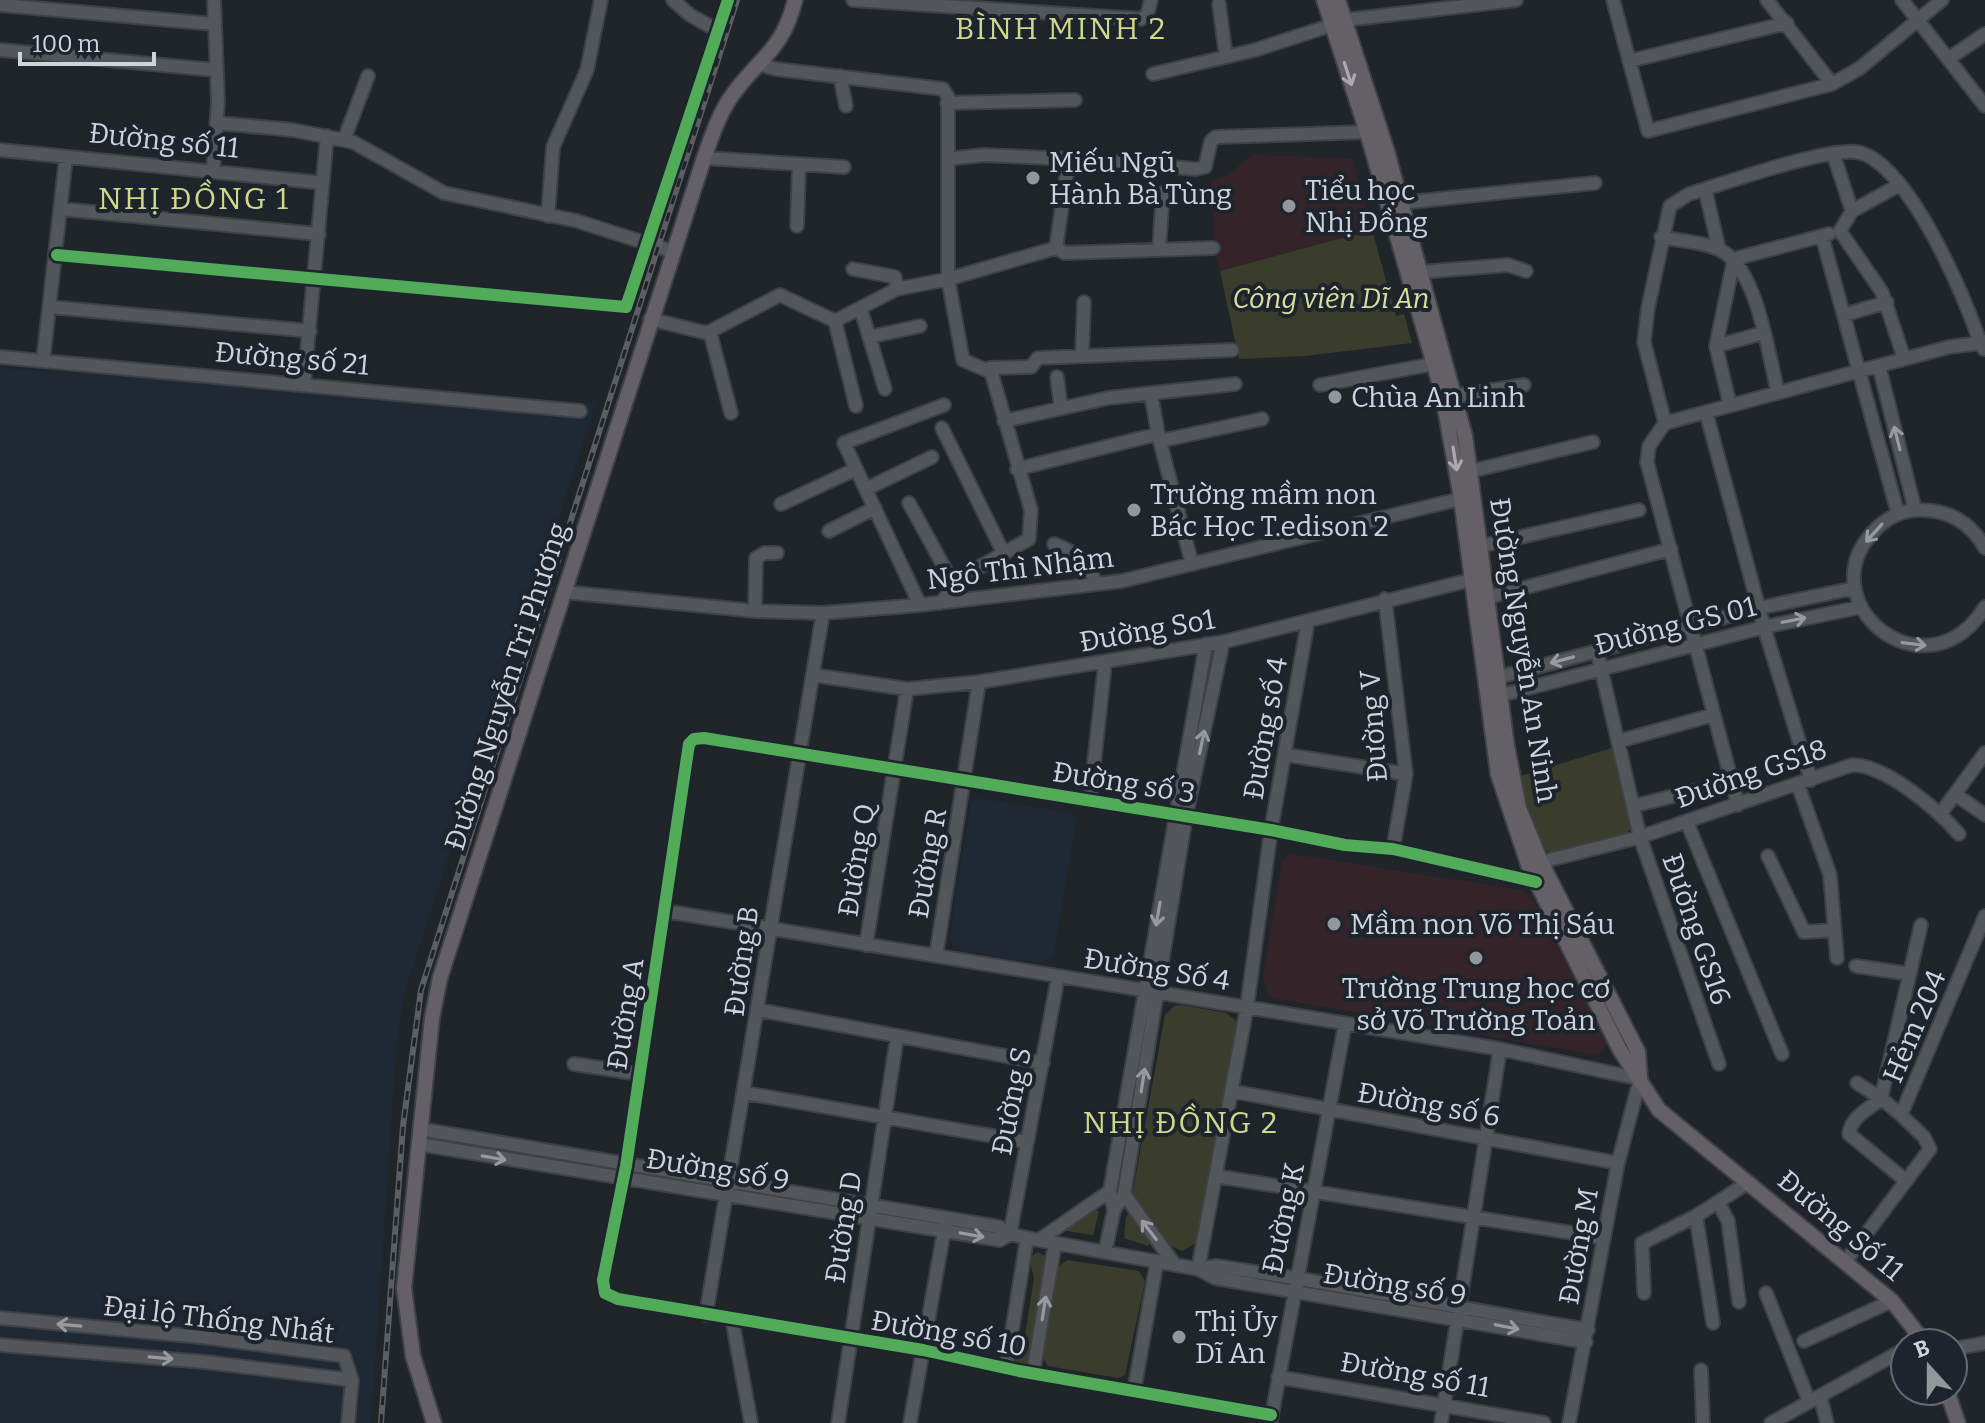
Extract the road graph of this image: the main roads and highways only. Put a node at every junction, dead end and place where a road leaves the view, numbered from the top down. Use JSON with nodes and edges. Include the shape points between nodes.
{"nodes":[{"id":1,"x":795,"y":0,"type":"edge"},
{"id":2,"x":1324,"y":0,"type":"edge"},
{"id":3,"x":1338,"y":0,"type":"edge"},
{"id":4,"x":1338,"y":22,"type":"junction"},
{"id":5,"x":1373,"y":130,"type":"junction"},
{"id":6,"x":1440,"y":362,"type":"junction"},
{"id":7,"x":1468,"y":497,"type":"junction"},
{"id":8,"x":1478,"y":578,"type":"junction"},
{"id":9,"x":1535,"y":865,"type":"junction"},
{"id":10,"x":1640,"y":1079,"type":"junction"},
{"id":11,"x":1910,"y":1327,"type":"edge"},
{"id":12,"x":434,"y":1423,"type":"edge"}],
"edges":[{"from":1,"to":12,"type":"main road","name":"Đường Nguyễn Tri Phương","via":[[786,31],[729,100],[704,158],[440,978],[405,1303],[413,1356]]},
{"from":2,"to":4,"type":"main road","name":"Đường Nguyễn An Ninh"},
{"from":3,"to":4,"type":"main road","name":"Đường Nguyễn An Ninh"},
{"from":4,"to":5,"type":"main road","name":"Đường Nguyễn An Ninh"},
{"from":5,"to":6,"type":"main road","name":"Đường Nguyễn An Ninh"},
{"from":5,"to":6,"type":"main road","name":"Đường Nguyễn An Ninh","via":[[1420,272]]},
{"from":6,"to":7,"type":"main road","name":"Đường Nguyễn An Ninh","one_way":true},
{"from":6,"to":7,"type":"main road","name":"Đường Nguyễn An Ninh","via":[[1455,396],[1471,471]]},
{"from":7,"to":8,"type":"main road","name":"Đường Nguyễn An Ninh"},
{"from":7,"to":8,"type":"main road","name":"Đường Nguyễn An Ninh","via":[[1481,546]]},
{"from":8,"to":9,"type":"main road","name":"Đường Nguyễn An Ninh","via":[[1495,696],[1501,789]]},
{"from":9,"to":10,"type":"main road","name":"Đường Nguyễn An Ninh","via":[[1536,882],[1620,1050]]},
{"from":9,"to":10,"type":"main road","name":"Đường Nguyễn An Ninh","via":[[1638,1052]]},
{"from":10,"to":11,"type":"main road","name":"Đường Số 11","via":[[1659,1110],[1892,1301]]}]}
